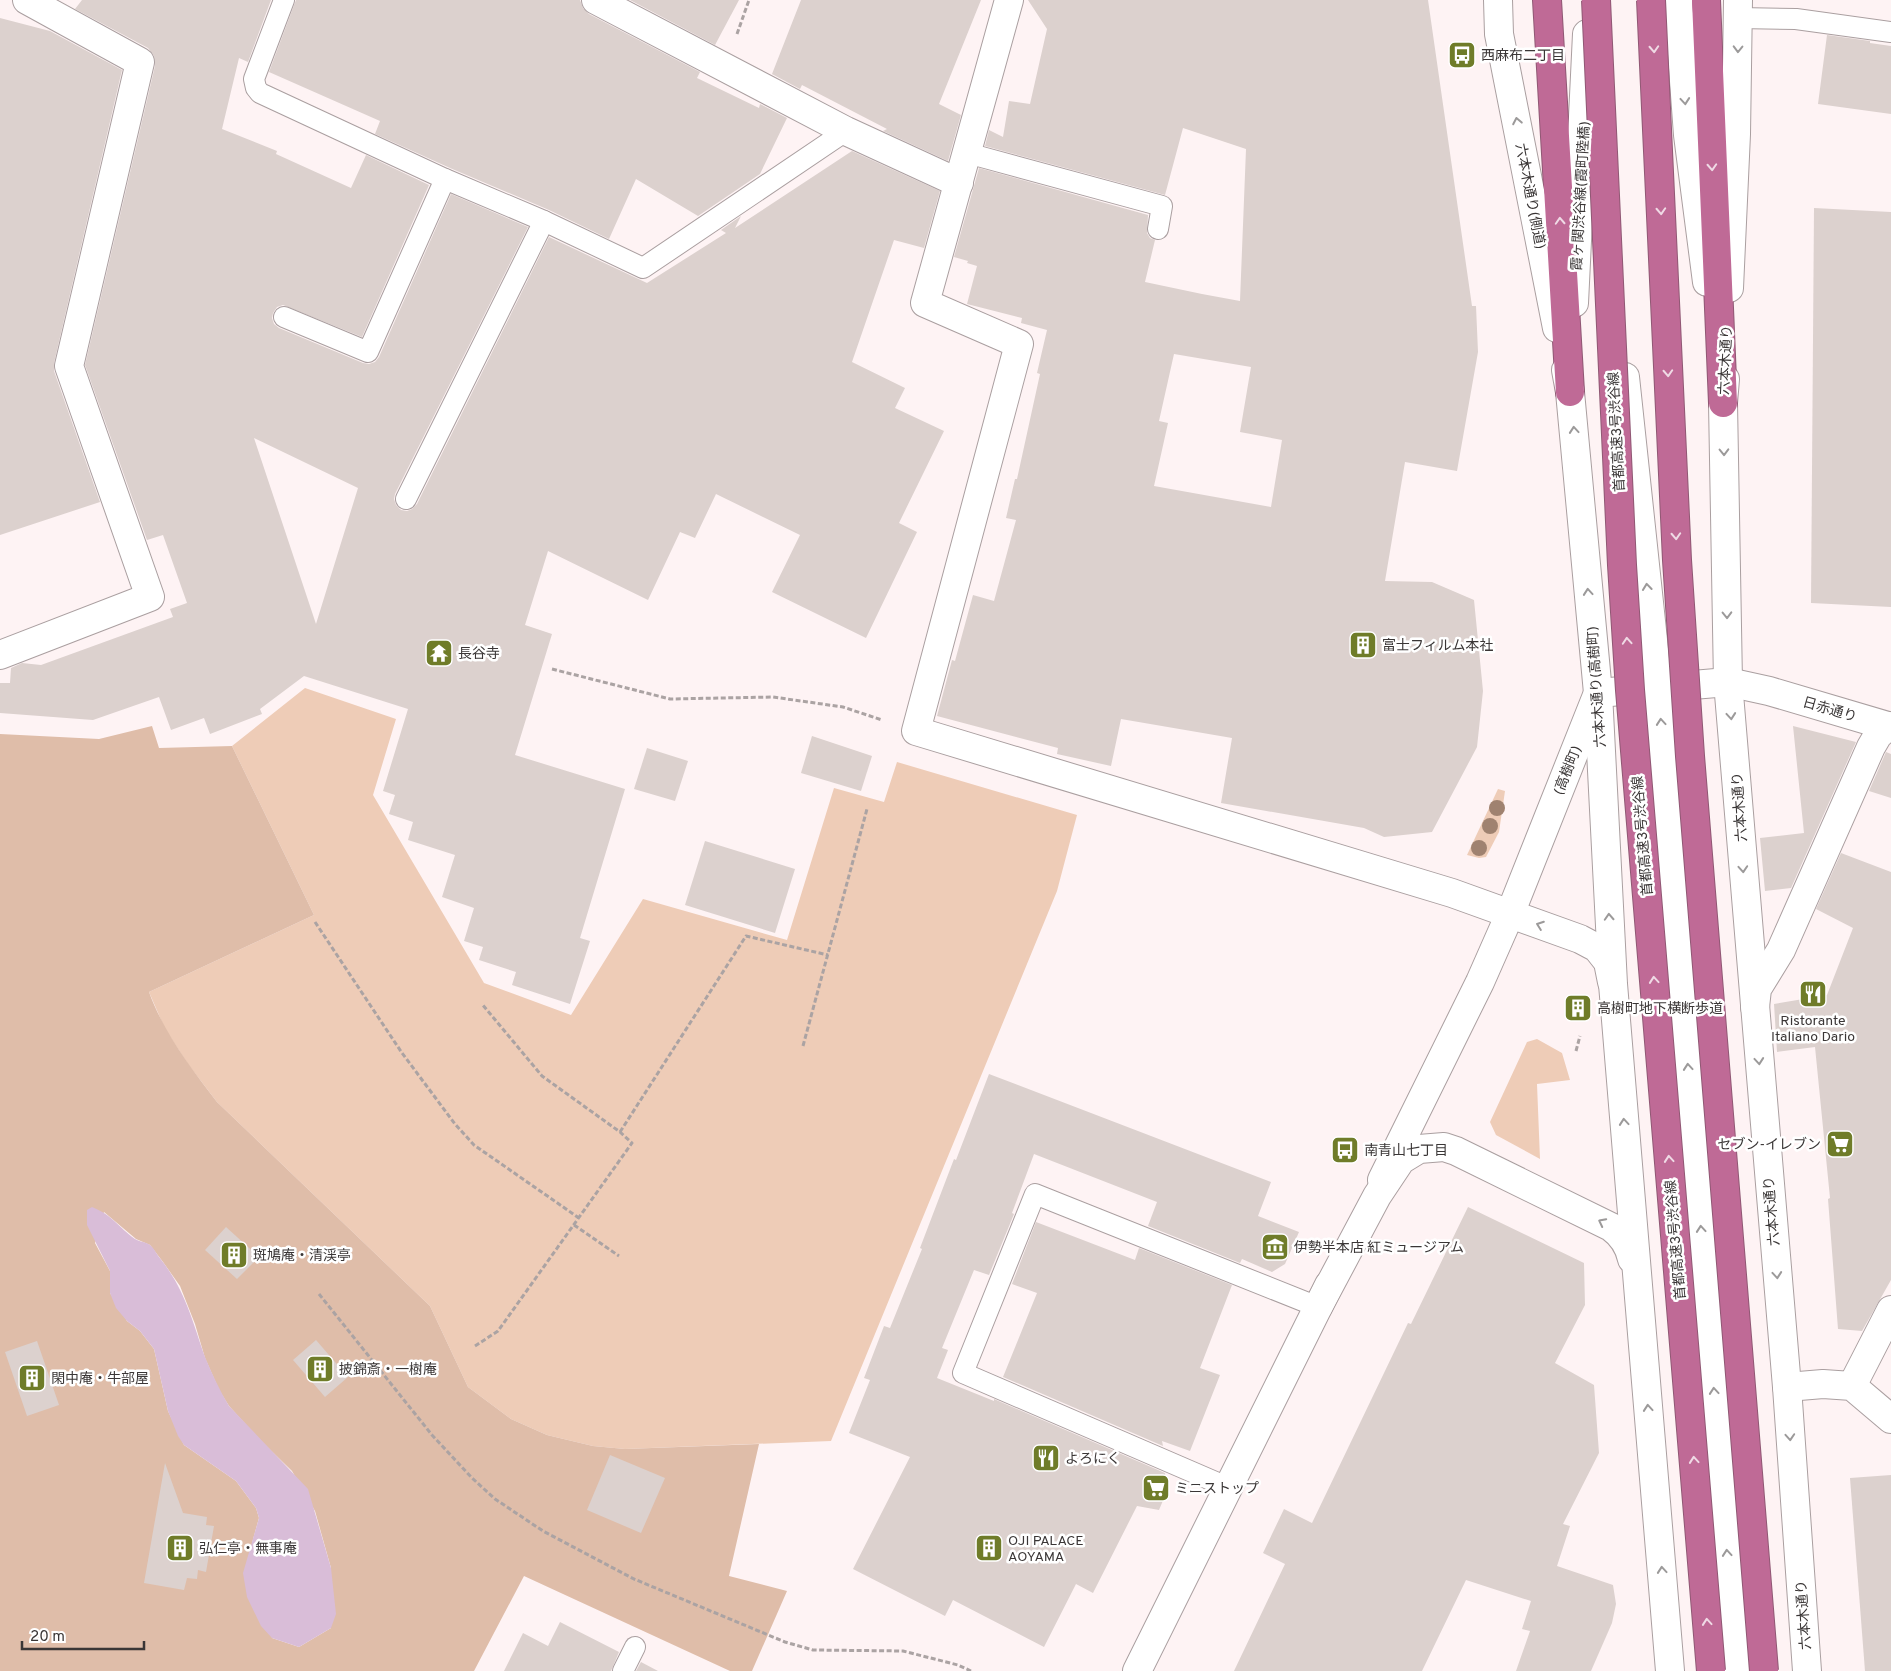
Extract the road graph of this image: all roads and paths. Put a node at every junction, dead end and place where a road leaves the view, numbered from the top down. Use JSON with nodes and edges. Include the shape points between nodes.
{"nodes":[{"id":1,"x":27,"y":0,"type":"edge"},
{"id":2,"x":284,"y":0,"type":"edge"},
{"id":3,"x":596,"y":0,"type":"edge"},
{"id":4,"x":1009,"y":0,"type":"edge"},
{"id":5,"x":1498,"y":0,"type":"edge"},
{"id":6,"x":1547,"y":0,"type":"edge"},
{"id":7,"x":1586,"y":0,"type":"edge"},
{"id":8,"x":1596,"y":0,"type":"edge"},
{"id":9,"x":1652,"y":0,"type":"edge"},
{"id":10,"x":1678,"y":0,"type":"edge"},
{"id":11,"x":1706,"y":0,"type":"edge"},
{"id":12,"x":1738,"y":9,"type":"edge"},
{"id":13,"x":1588,"y":29,"type":"junction"},
{"id":14,"x":1891,"y":32,"type":"edge"},
{"id":15,"x":846,"y":131,"type":"junction"},
{"id":16,"x":967,"y":153,"type":"junction"},
{"id":17,"x":445,"y":179,"type":"junction"},
{"id":18,"x":959,"y":183,"type":"junction"},
{"id":19,"x":544,"y":221,"type":"junction"},
{"id":20,"x":1158,"y":229,"type":"dead end"},
{"id":21,"x":284,"y":317,"type":"dead end"},
{"id":22,"x":1570,"y":392,"type":"junction"},
{"id":23,"x":1724,"y":404,"type":"junction"},
{"id":24,"x":406,"y":500,"type":"dead end"},
{"id":25,"x":0,"y":655,"type":"edge"},
{"id":26,"x":552,"y":669,"type":"dead end"},
{"id":27,"x":1728,"y":682,"type":"junction"},
{"id":28,"x":1658,"y":687,"type":"junction"},
{"id":29,"x":1598,"y":693,"type":"junction"},
{"id":30,"x":1889,"y":726,"type":"edge"},
{"id":31,"x":916,"y":731,"type":"junction"},
{"id":32,"x":867,"y":810,"type":"dead end"},
{"id":33,"x":1510,"y":914,"type":"junction"},
{"id":34,"x":315,"y":922,"type":"dead end"},
{"id":35,"x":828,"y":954,"type":"junction"},
{"id":36,"x":1612,"y":984,"type":"junction"},
{"id":37,"x":482,"y":1004,"type":"dead end"},
{"id":38,"x":1754,"y":1012,"type":"junction"},
{"id":39,"x":1580,"y":1033,"type":"dead end"},
{"id":40,"x":803,"y":1046,"type":"dead end"},
{"id":41,"x":1576,"y":1051,"type":"dead end"},
{"id":42,"x":620,"y":1132,"type":"junction"},
{"id":43,"x":579,"y":1218,"type":"junction"},
{"id":44,"x":574,"y":1225,"type":"junction"},
{"id":45,"x":619,"y":1256,"type":"dead end"},
{"id":46,"x":319,"y":1294,"type":"dead end"},
{"id":47,"x":1318,"y":1307,"type":"junction"},
{"id":48,"x":1640,"y":1310,"type":"junction"},
{"id":49,"x":1891,"y":1310,"type":"edge"},
{"id":50,"x":475,"y":1346,"type":"dead end"},
{"id":51,"x":1852,"y":1386,"type":"junction"},
{"id":52,"x":1787,"y":1388,"type":"junction"},
{"id":53,"x":1891,"y":1419,"type":"edge"},
{"id":54,"x":1227,"y":1487,"type":"junction"},
{"id":55,"x":635,"y":1647,"type":"dead end"},
{"id":56,"x":623,"y":1671,"type":"edge"},
{"id":57,"x":971,"y":1671,"type":"edge"},
{"id":58,"x":1137,"y":1671,"type":"edge"},
{"id":59,"x":1670,"y":1671,"type":"edge"},
{"id":60,"x":1711,"y":1671,"type":"edge"},
{"id":61,"x":1736,"y":1671,"type":"edge"},
{"id":62,"x":1764,"y":1671,"type":"edge"},
{"id":63,"x":1807,"y":1671,"type":"edge"}],
"edges":[{"from":1,"to":25,"type":"main road","via":[[140,62],[69,366],[150,597]]},
{"from":2,"to":17,"type":"lane","via":[[254,79],[260,93]]},
{"from":3,"to":15,"type":"main road"},
{"from":4,"to":16,"type":"main road"},
{"from":22,"to":5,"type":"main road","name":"六本木通り(側道)","one_way":true,"via":[[1499,34]]},
{"from":22,"to":6,"type":"highway","one_way":true},
{"from":7,"to":13,"type":"main road","name":"霞ヶ関渋谷線(霞町陸橋)"},
{"from":60,"to":8,"type":"highway","name":"首都高速3号渋谷線","one_way":true,"bridge":true,"via":[[1621,555]]},
{"from":9,"to":62,"type":"highway","one_way":true,"bridge":true,"via":[[1676,550]]},
{"from":10,"to":23,"type":"main road","name":"六本木通り","one_way":true,"via":[[1688,135]]},
{"from":11,"to":23,"type":"highway","one_way":true},
{"from":12,"to":14,"type":"lane"},
{"from":12,"to":23,"type":"main road","name":"六本木通り","one_way":true},
{"from":13,"to":22,"type":"main road","name":"霞ヶ関渋谷線(霞町陸橋)"},
{"from":28,"to":13,"type":"main road","one_way":true},
{"from":15,"to":18,"type":"main road"},
{"from":15,"to":19,"type":"lane","via":[[643,268]]},
{"from":16,"to":18,"type":"main road"},
{"from":16,"to":20,"type":"lane","via":[[1162,206]]},
{"from":17,"to":19,"type":"lane"},
{"from":17,"to":21,"type":"lane","via":[[368,352]]},
{"from":18,"to":31,"type":"main road","via":[[925,303],[1019,344]]},
{"from":19,"to":24,"type":"lane"},
{"from":29,"to":22,"type":"main road","name":"六本木通り(高樹町)","one_way":true},
{"from":23,"to":27,"type":"main road","one_way":true},
{"from":26,"to":31,"type":"path","via":[[670,699],[773,697],[843,707]]},
{"from":27,"to":28,"type":"main road"},
{"from":27,"to":30,"type":"main road","name":"日赤通り"},
{"from":27,"to":38,"type":"main road","name":"六本木通り","one_way":true},
{"from":28,"to":29,"type":"main road"},
{"from":61,"to":28,"type":"main road","one_way":true},
{"from":29,"to":33,"type":"main road","name":"(高樹町)"},
{"from":36,"to":29,"type":"main road","name":"六本木通り(高樹町)","one_way":true},
{"from":30,"to":38,"type":"main road","via":[[1871,747],[1781,950],[1757,989]]},
{"from":31,"to":33,"type":"main road"},
{"from":32,"to":35,"type":"path"},
{"from":36,"to":33,"type":"main road","one_way":true,"via":[[1608,962],[1597,948]]},
{"from":33,"to":47,"type":"main road","name":"(高樹町)","via":[[1480,982]]},
{"from":34,"to":43,"type":"path","via":[[402,1054],[455,1124],[474,1145]]},
{"from":35,"to":40,"type":"path"},
{"from":35,"to":42,"type":"path","via":[[746,936]]},
{"from":48,"to":36,"type":"main road","one_way":true},
{"from":37,"to":42,"type":"path","via":[[542,1076]]},
{"from":38,"to":52,"type":"main road","name":"六本木通り","one_way":true},
{"from":39,"to":41,"type":"path"},
{"from":42,"to":43,"type":"path","via":[[632,1143]]},
{"from":43,"to":44,"type":"path"},
{"from":44,"to":45,"type":"path"},
{"from":44,"to":50,"type":"path","via":[[498,1331]]},
{"from":46,"to":57,"type":"path","via":[[432,1435],[495,1499],[543,1531],[634,1579],[784,1642],[813,1650],[903,1651]]},
{"from":48,"to":47,"type":"main road","one_way":true,"via":[[1631,1254],[1619,1233],[1456,1150],[1444,1147],[1418,1149],[1400,1160],[1377,1196]]},
{"from":47,"to":54,"type":"main road"},
{"from":47,"to":54,"type":"lane","via":[[1035,1194],[963,1372]]},
{"from":59,"to":48,"type":"main road","one_way":true},
{"from":49,"to":51,"type":"main road"},
{"from":51,"to":52,"type":"main road","via":[[1823,1384]]},
{"from":51,"to":53,"type":"main road"},
{"from":52,"to":63,"type":"main road","name":"六本木通り","one_way":true},
{"from":54,"to":58,"type":"main road"},
{"from":55,"to":56,"type":"lane"}]}
